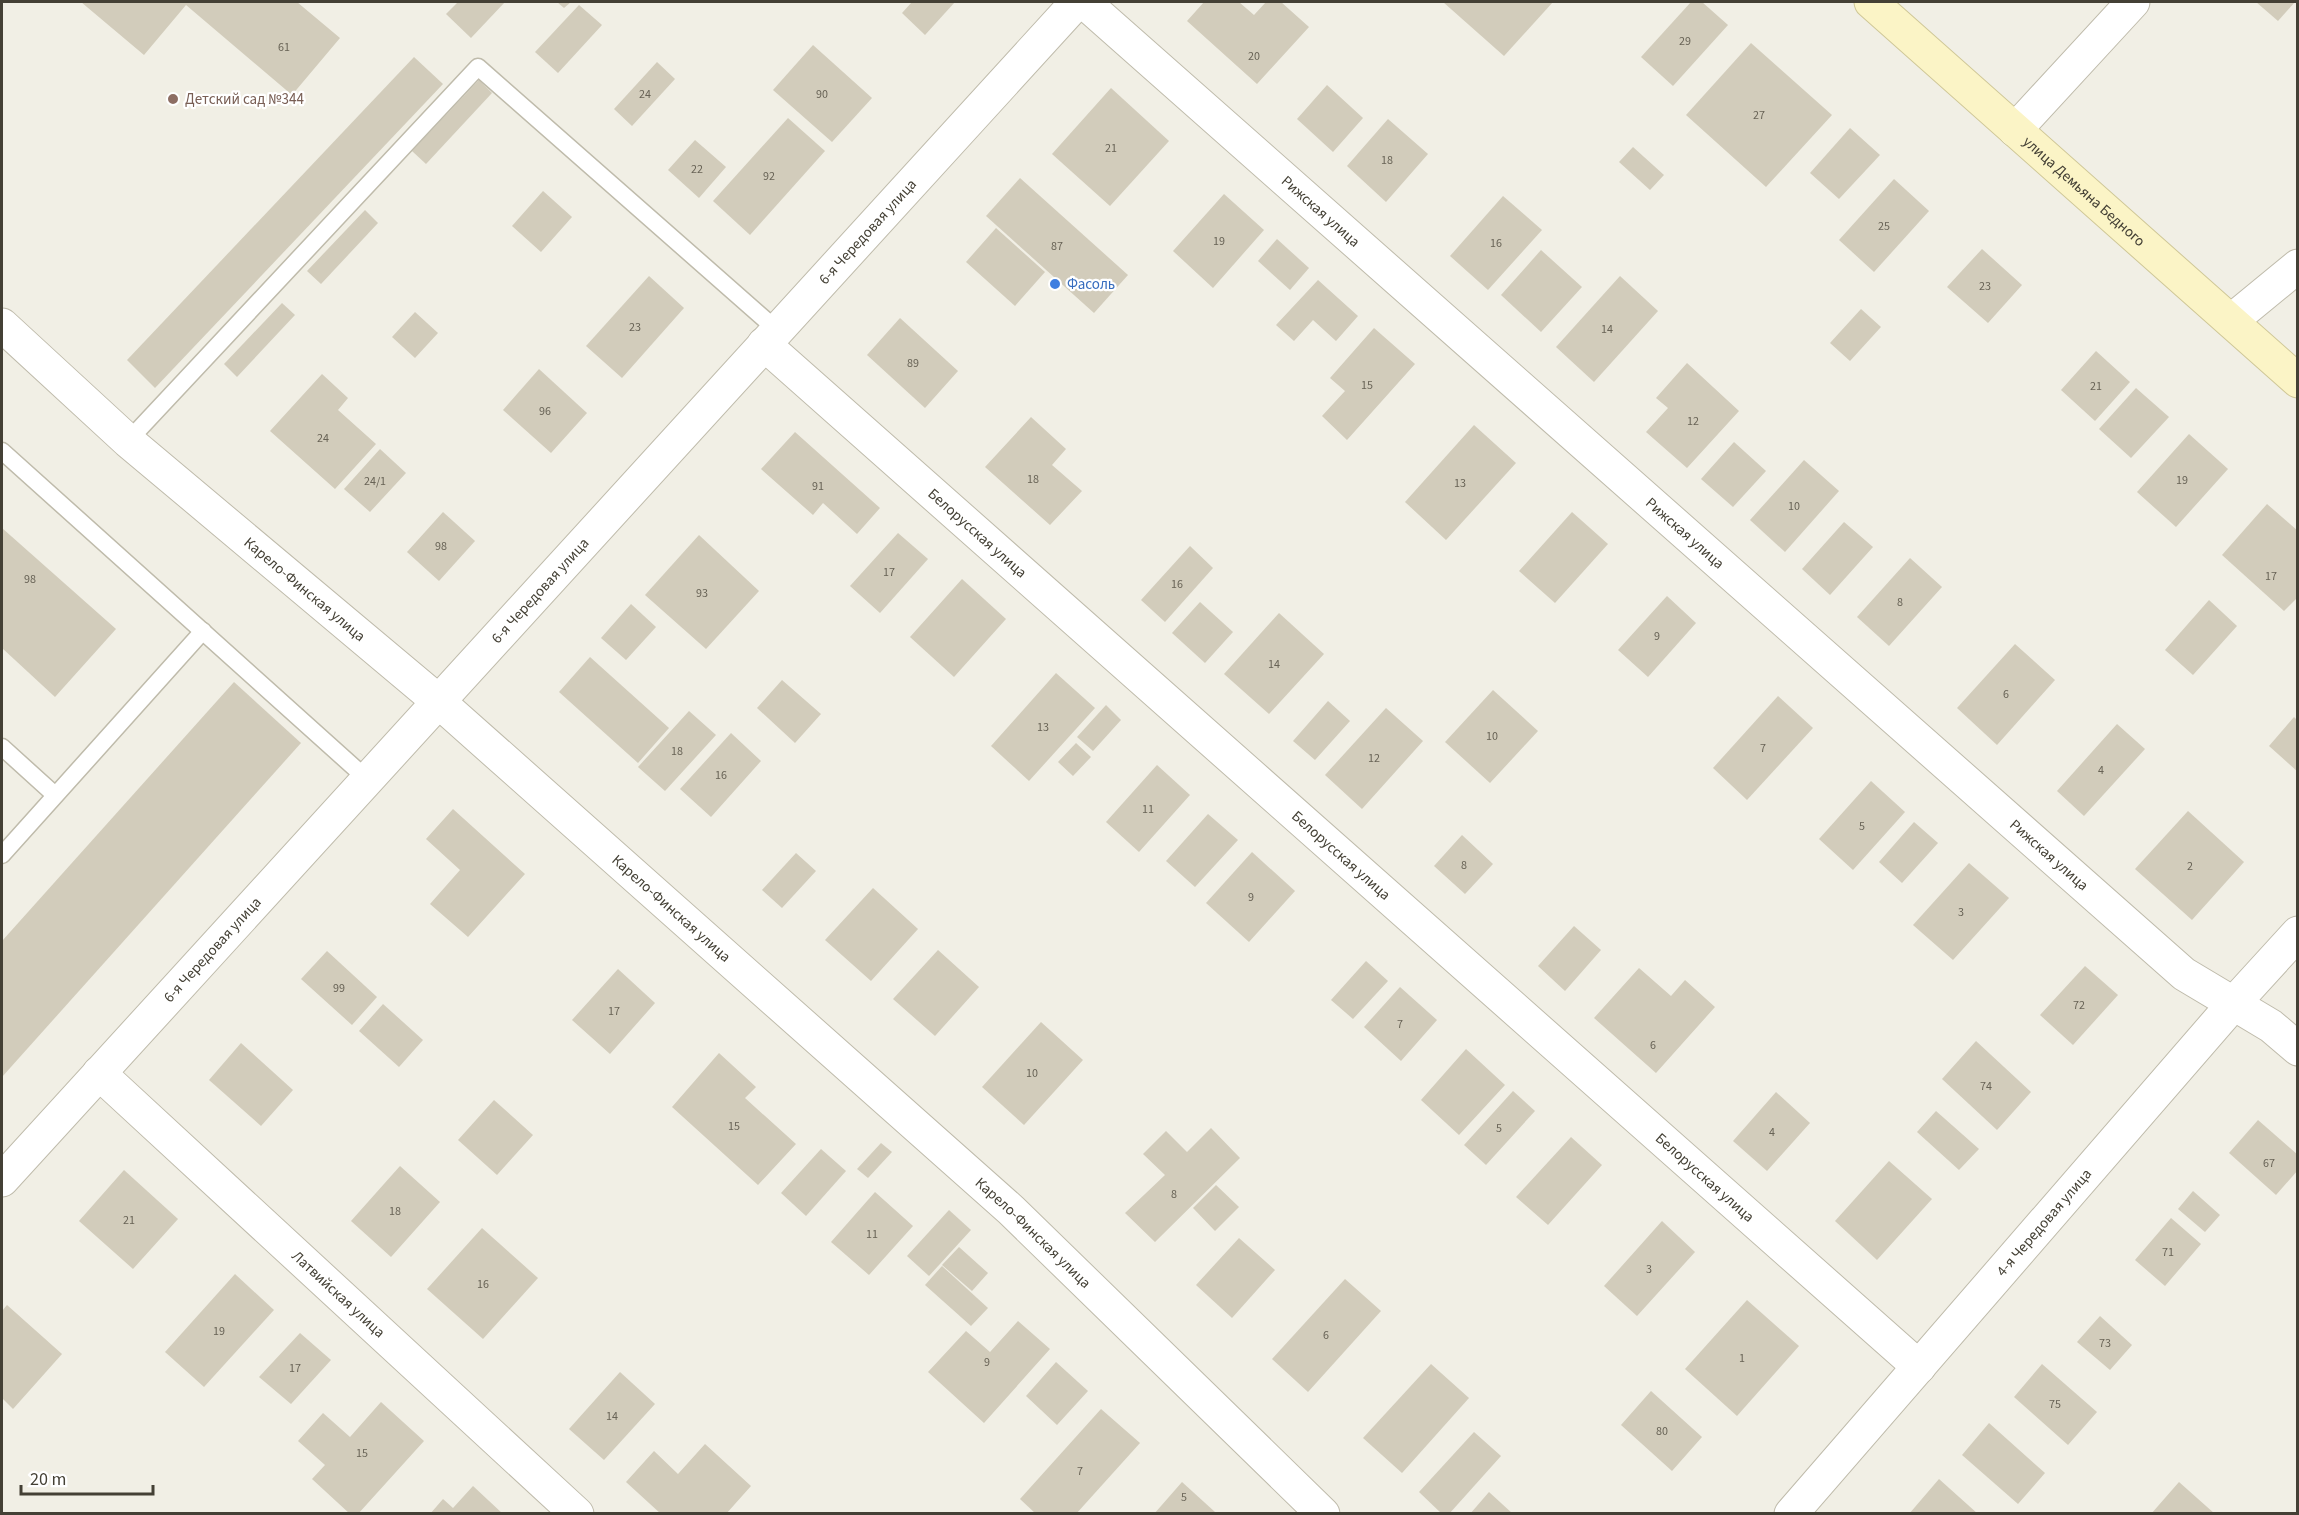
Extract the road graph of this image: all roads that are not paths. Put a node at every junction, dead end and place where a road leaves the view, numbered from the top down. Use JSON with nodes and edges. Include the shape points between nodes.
{"nodes":[{"id":1,"x":1077,"y":2,"type":"edge"},
{"id":2,"x":1084,"y":2,"type":"edge"},
{"id":3,"x":1871,"y":2,"type":"edge"},
{"id":4,"x":2133,"y":2,"type":"edge"},
{"id":5,"x":2015,"y":130,"type":"junction"},
{"id":6,"x":2298,"y":266,"type":"edge"},
{"id":7,"x":2231,"y":321,"type":"junction"},
{"id":8,"x":2,"y":325,"type":"edge"},
{"id":9,"x":770,"y":337,"type":"junction"},
{"id":10,"x":2298,"y":381,"type":"edge"},
{"id":11,"x":128,"y":441,"type":"junction"},
{"id":12,"x":2,"y":451,"type":"edge"},
{"id":13,"x":203,"y":631,"type":"junction"},
{"id":14,"x":438,"y":701,"type":"junction"},
{"id":15,"x":2,"y":747,"type":"edge"},
{"id":16,"x":367,"y":779,"type":"junction"},
{"id":17,"x":55,"y":795,"type":"junction"},
{"id":18,"x":2,"y":855,"type":"edge"},
{"id":19,"x":2298,"y":933,"type":"edge"},
{"id":20,"x":2235,"y":1002,"type":"junction"},
{"id":21,"x":2298,"y":1049,"type":"edge"},
{"id":22,"x":99,"y":1073,"type":"junction"},
{"id":23,"x":2,"y":1180,"type":"edge"},
{"id":24,"x":1919,"y":1367,"type":"junction"},
{"id":25,"x":577,"y":1514,"type":"edge"},
{"id":26,"x":1323,"y":1514,"type":"edge"},
{"id":27,"x":1791,"y":1514,"type":"edge"}],
"edges":[{"from":1,"to":9,"type":"street","name":"6-я Чередовая улица"},
{"from":2,"to":20,"type":"street","name":"Рижская улица","via":[[2184,974]]},
{"from":3,"to":5,"type":"main road","name":"улица Демьяна Бедного"},
{"from":4,"to":5,"type":"street"},
{"from":5,"to":7,"type":"main road","name":"улица Демьяна Бедного"},
{"from":6,"to":7,"type":"street"},
{"from":7,"to":10,"type":"main road","name":"улица Демьяна Бедного"},
{"from":8,"to":11,"type":"street","name":"Карело-Финская улица"},
{"from":9,"to":11,"type":"lane","via":[[478,67]]},
{"from":9,"to":14,"type":"street","name":"6-я Чередовая улица"},
{"from":9,"to":24,"type":"street","name":"Белорусская улица"},
{"from":11,"to":14,"type":"street","name":"Карело-Финская улица"},
{"from":12,"to":13,"type":"lane"},
{"from":13,"to":16,"type":"lane"},
{"from":13,"to":17,"type":"lane"},
{"from":14,"to":16,"type":"street","name":"6-я Чередовая улица"},
{"from":14,"to":26,"type":"street","name":"Карело-Финская улица","via":[[1011,1210]]},
{"from":15,"to":17,"type":"lane"},
{"from":16,"to":22,"type":"street","name":"6-я Чередовая улица"},
{"from":17,"to":18,"type":"lane"},
{"from":19,"to":20,"type":"street","name":"4-я Чередовая улица"},
{"from":20,"to":21,"type":"street","name":"Рижская улица"},
{"from":20,"to":24,"type":"street","name":"4-я Чередовая улица"},
{"from":22,"to":23,"type":"street","name":"6-я Чередовая улица"},
{"from":22,"to":25,"type":"street","name":"Латвийская улица"},
{"from":24,"to":27,"type":"street","name":"4-я Чередовая улица"}]}
